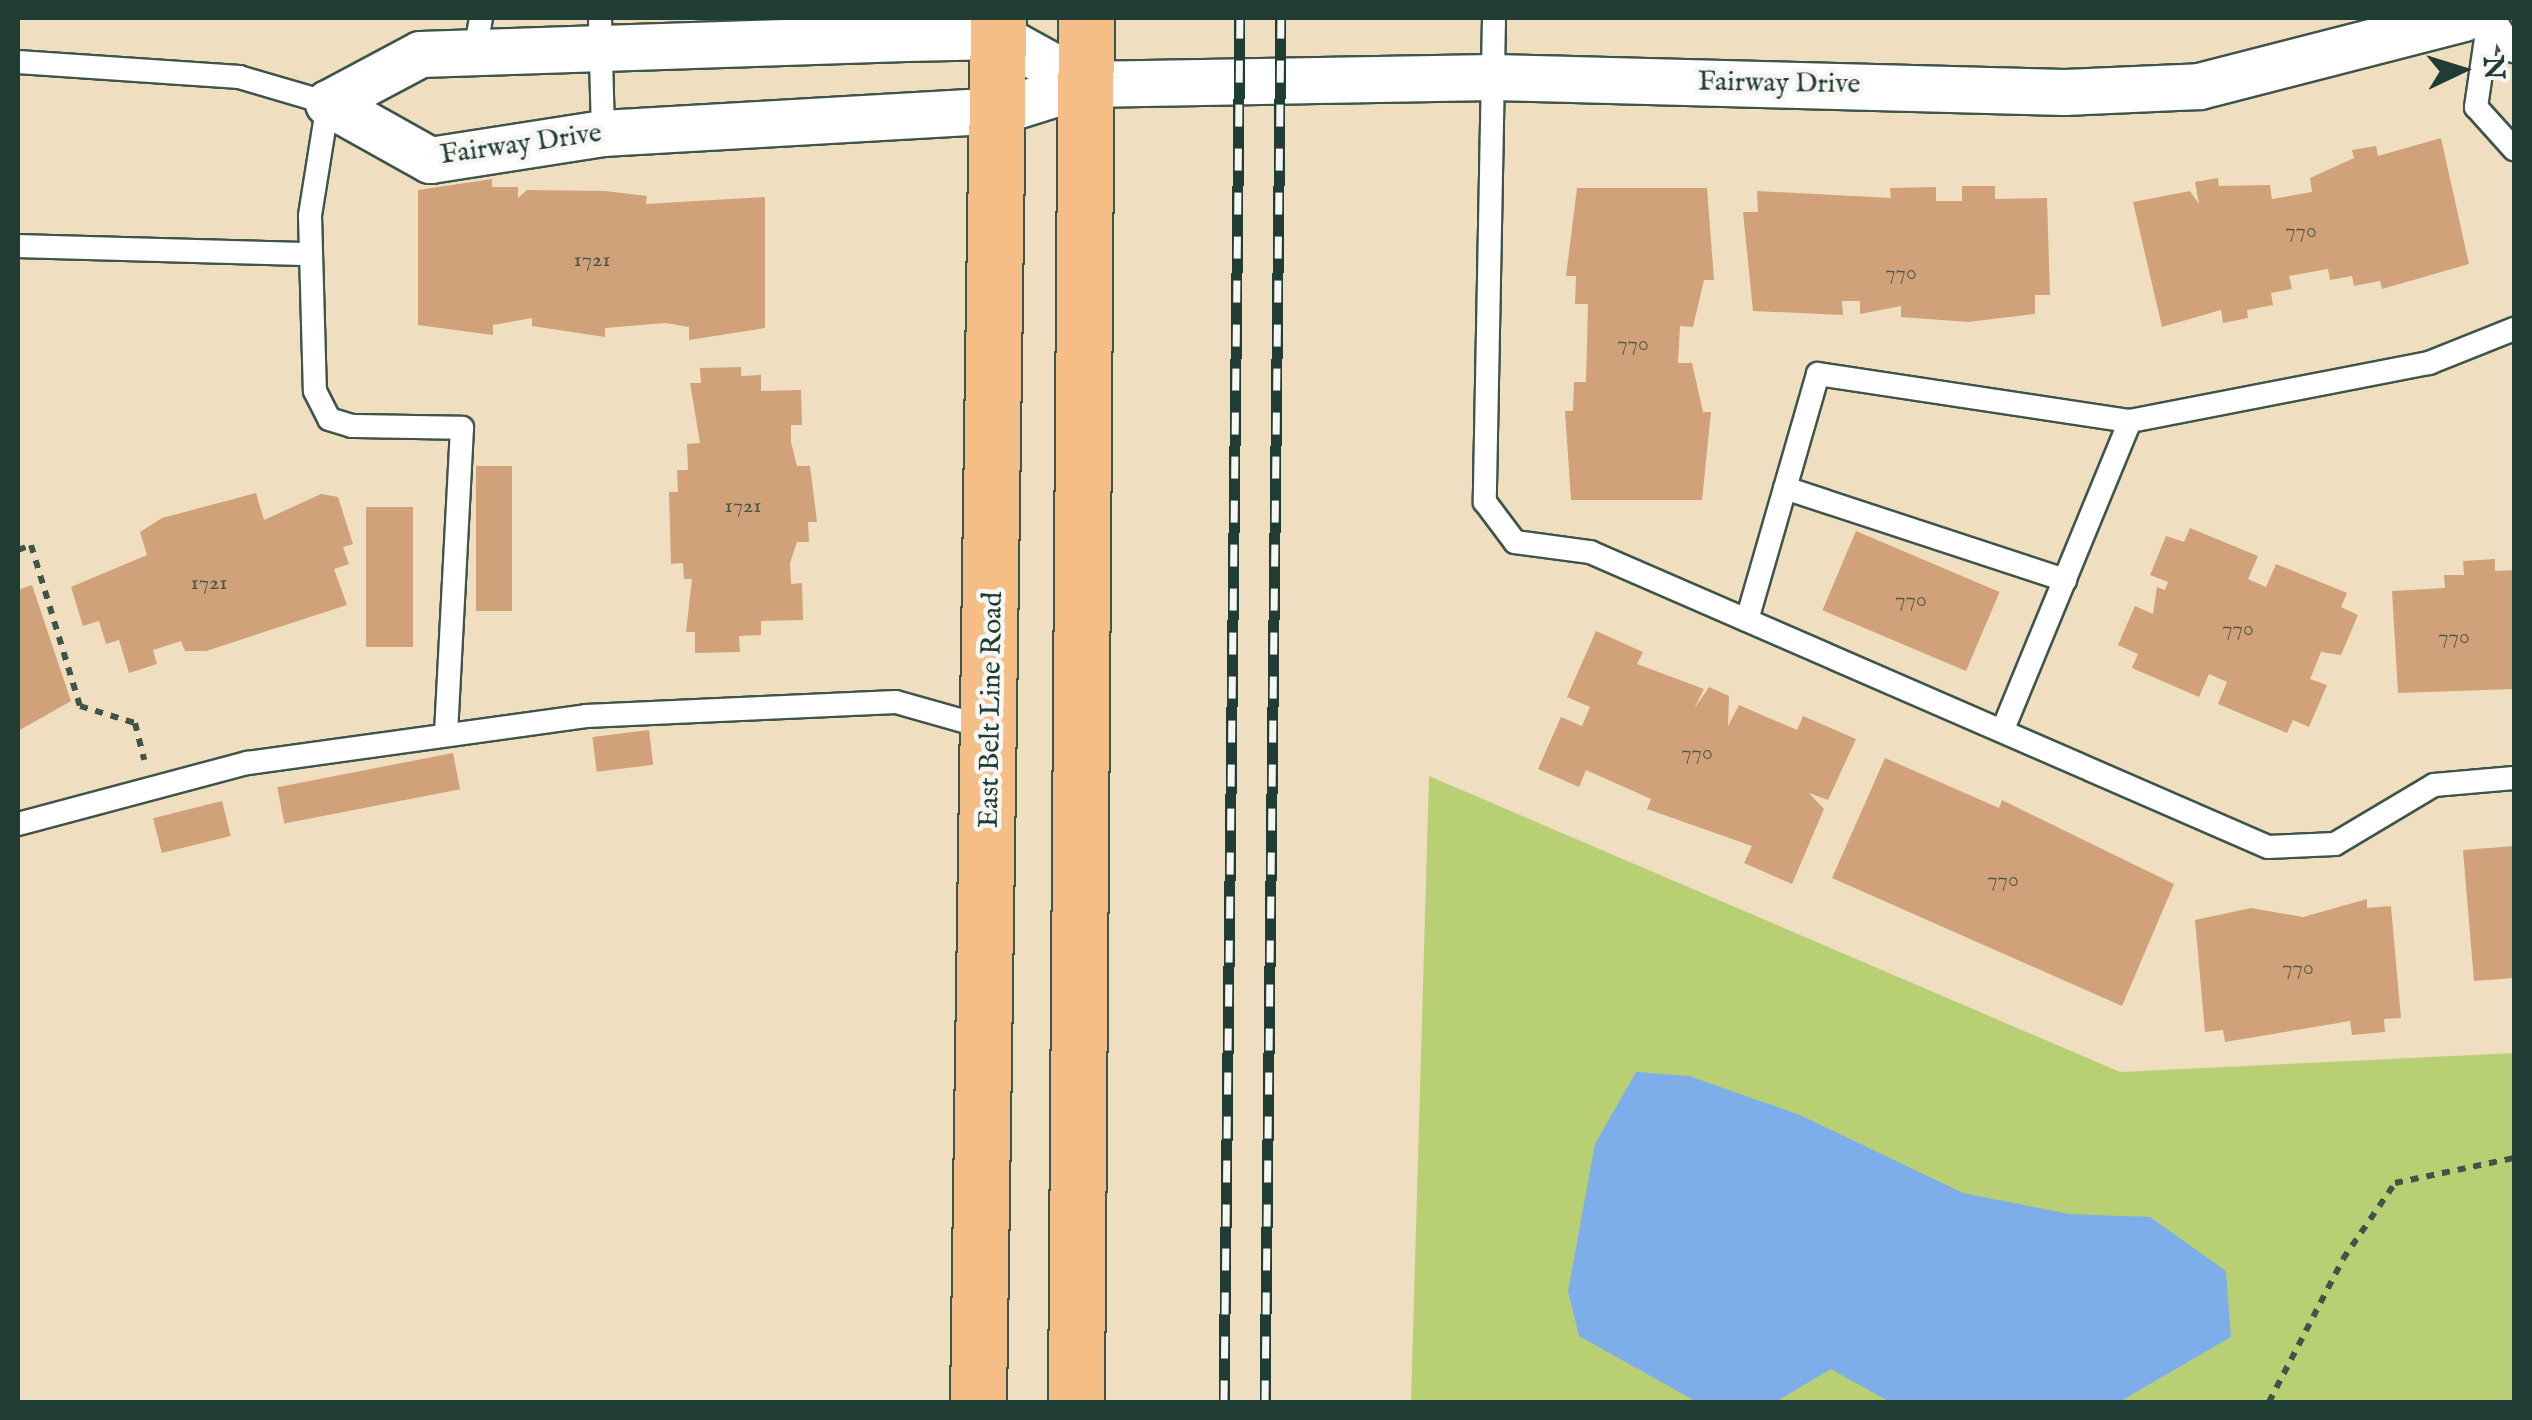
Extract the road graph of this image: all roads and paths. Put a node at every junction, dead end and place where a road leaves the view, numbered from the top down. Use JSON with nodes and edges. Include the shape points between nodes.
{"nodes":[{"id":1,"x":1086,"y":18,"type":"edge"},
{"id":2,"x":1494,"y":18,"type":"edge"},
{"id":3,"x":2463,"y":18,"type":"edge"},
{"id":4,"x":2491,"y":18,"type":"edge"},
{"id":5,"x":998,"y":27,"type":"edge"},
{"id":6,"x":600,"y":33,"type":"edge"},
{"id":7,"x":478,"y":34,"type":"edge"},
{"id":8,"x":2514,"y":51,"type":"edge"},
{"id":9,"x":18,"y":62,"type":"edge"},
{"id":10,"x":1493,"y":77,"type":"junction"},
{"id":11,"x":1085,"y":84,"type":"junction"},
{"id":12,"x":328,"y":102,"type":"junction"},
{"id":13,"x":1002,"y":110,"type":"junction"},
{"id":14,"x":603,"y":133,"type":"junction"},
{"id":15,"x":2514,"y":149,"type":"edge"},
{"id":16,"x":18,"y":246,"type":"edge"},
{"id":17,"x":310,"y":254,"type":"junction"},
{"id":18,"x":2514,"y":329,"type":"edge"},
{"id":19,"x":2130,"y":422,"type":"junction"},
{"id":20,"x":1785,"y":488,"type":"junction"},
{"id":21,"x":18,"y":550,"type":"edge"},
{"id":22,"x":2065,"y":580,"type":"junction"},
{"id":23,"x":1747,"y":620,"type":"junction"},
{"id":24,"x":991,"y":730,"type":"junction"},
{"id":25,"x":2002,"y":731,"type":"junction"},
{"id":26,"x":446,"y":732,"type":"junction"},
{"id":27,"x":2514,"y":778,"type":"edge"},
{"id":28,"x":151,"y":789,"type":"junction"},
{"id":29,"x":18,"y":824,"type":"edge"},
{"id":30,"x":2514,"y":1158,"type":"edge"},
{"id":31,"x":978,"y":1378,"type":"edge"},
{"id":32,"x":1076,"y":1378,"type":"edge"},
{"id":33,"x":2269,"y":1402,"type":"edge"}],
"edges":[{"from":1,"to":11,"type":"main road"},
{"from":2,"to":10,"type":"lane"},
{"from":3,"to":10,"type":"street","name":"Fairway Drive","via":[[2199,86],[2064,92]]},
{"from":4,"to":8,"type":"lane"},
{"from":4,"to":15,"type":"lane","via":[[2476,107]]},
{"from":5,"to":6,"type":"street"},
{"from":5,"to":11,"type":"street","name":"Fairway Drive"},
{"from":5,"to":13,"type":"main road","name":"East Belt Line Road"},
{"from":6,"to":7,"type":"street"},
{"from":6,"to":14,"type":"lane"},
{"from":7,"to":12,"type":"street","via":[[420,54]]},
{"from":9,"to":12,"type":"lane","via":[[239,77]]},
{"from":10,"to":11,"type":"street","name":"Fairway Drive"},
{"from":10,"to":23,"type":"lane","via":[[1485,502],[1514,542],[1590,552]]},
{"from":11,"to":13,"type":"street","name":"Fairway Drive"},
{"from":11,"to":32,"type":"main road"},
{"from":12,"to":14,"type":"street","name":"Fairway Drive","via":[[430,160]]},
{"from":12,"to":17,"type":"lane"},
{"from":13,"to":14,"type":"street","name":"Fairway Drive"},
{"from":13,"to":24,"type":"main road","name":"East Belt Line Road"},
{"from":16,"to":17,"type":"lane"},
{"from":17,"to":26,"type":"lane","via":[[315,391],[329,419],[462,428]]},
{"from":18,"to":19,"type":"lane","via":[[2429,364]]},
{"from":19,"to":20,"type":"lane","via":[[1818,374]]},
{"from":19,"to":22,"type":"lane"},
{"from":20,"to":22,"type":"lane"},
{"from":20,"to":23,"type":"lane"},
{"from":21,"to":28,"type":"path","via":[[31,546],[80,706],[135,722]]},
{"from":22,"to":25,"type":"lane"},
{"from":23,"to":25,"type":"lane"},
{"from":24,"to":26,"type":"lane","via":[[934,709],[838,701]]},
{"from":24,"to":31,"type":"main road","name":"East Belt Line Road"},
{"from":25,"to":27,"type":"lane","via":[[2268,847],[2335,844],[2434,785]]},
{"from":26,"to":28,"type":"lane"},
{"from":28,"to":29,"type":"lane"},
{"from":30,"to":33,"type":"path","via":[[2395,1184],[2343,1259]]}]}
